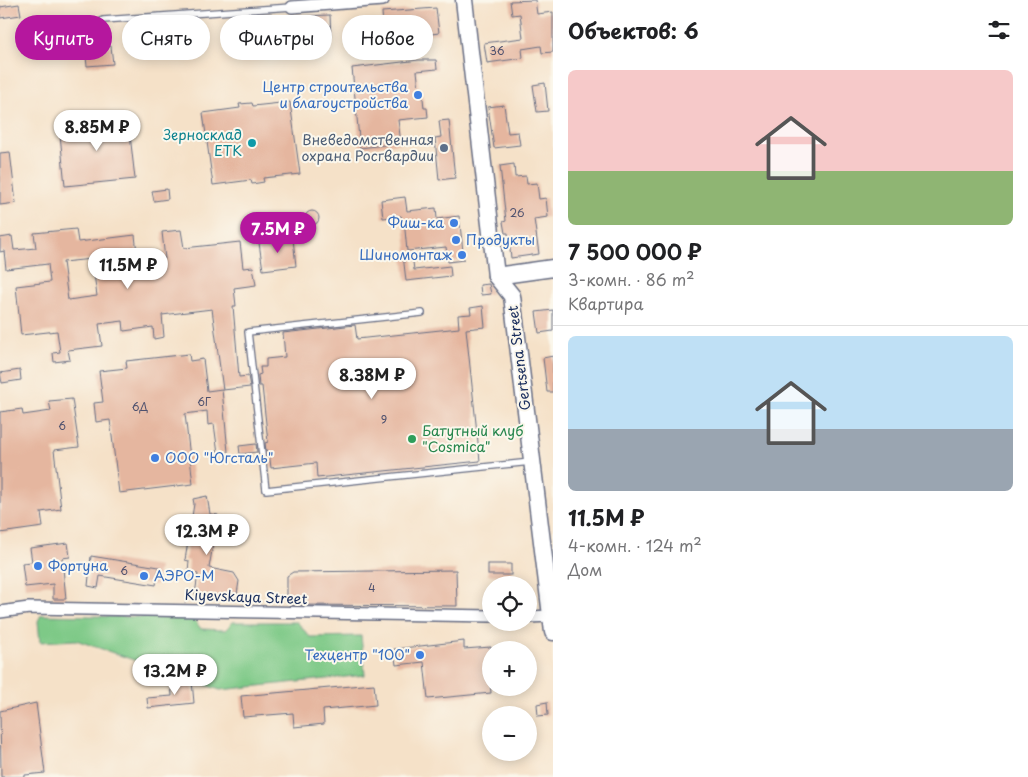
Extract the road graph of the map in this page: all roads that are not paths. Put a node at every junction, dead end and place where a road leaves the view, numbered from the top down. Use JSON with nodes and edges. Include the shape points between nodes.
{"nodes":[{"id":1,"x":383,"y":0,"type":"edge"},
{"id":2,"x":463,"y":0,"type":"edge"},
{"id":3,"x":292,"y":7,"type":"joint"},
{"id":4,"x":112,"y":19,"type":"edge"},
{"id":5,"x":553,"y":268,"type":"edge"},
{"id":6,"x":528,"y":272,"type":"junction"},
{"id":7,"x":496,"y":276,"type":"junction"},
{"id":8,"x":512,"y":296,"type":"junction"},
{"id":9,"x":422,"y":313,"type":"dead end"},
{"id":10,"x":532,"y":462,"type":"junction"},
{"id":11,"x":551,"y":595,"type":"edge"},
{"id":12,"x":0,"y":612,"type":"edge"},
{"id":13,"x":482,"y":616,"type":"edge"},
{"id":14,"x":537,"y":619,"type":"edge"},
{"id":15,"x":552,"y":624,"type":"edge"}],
"edges":[{"from":1,"to":3,"type":"street"},
{"from":2,"to":7,"type":"street"},
{"from":3,"to":4,"type":"lane"},
{"from":5,"to":6,"type":"street"},
{"from":6,"to":7,"type":"street"},
{"from":6,"to":8,"type":"street"},
{"from":7,"to":8,"type":"street","name":"Gertsena Street"},
{"from":8,"to":10,"type":"street","name":"Gertsena Street"},
{"from":9,"to":10,"type":"lane","via":[[248,332],[266,490]]},
{"from":10,"to":11,"type":"street","name":"Gertsena Street"},
{"from":11,"to":15,"type":"street","name":"Gertsena Street"},
{"from":12,"to":13,"type":"street","name":"Kiyevskaya Street","via":[[48,608]]},
{"from":14,"to":15,"type":"street"}]}
